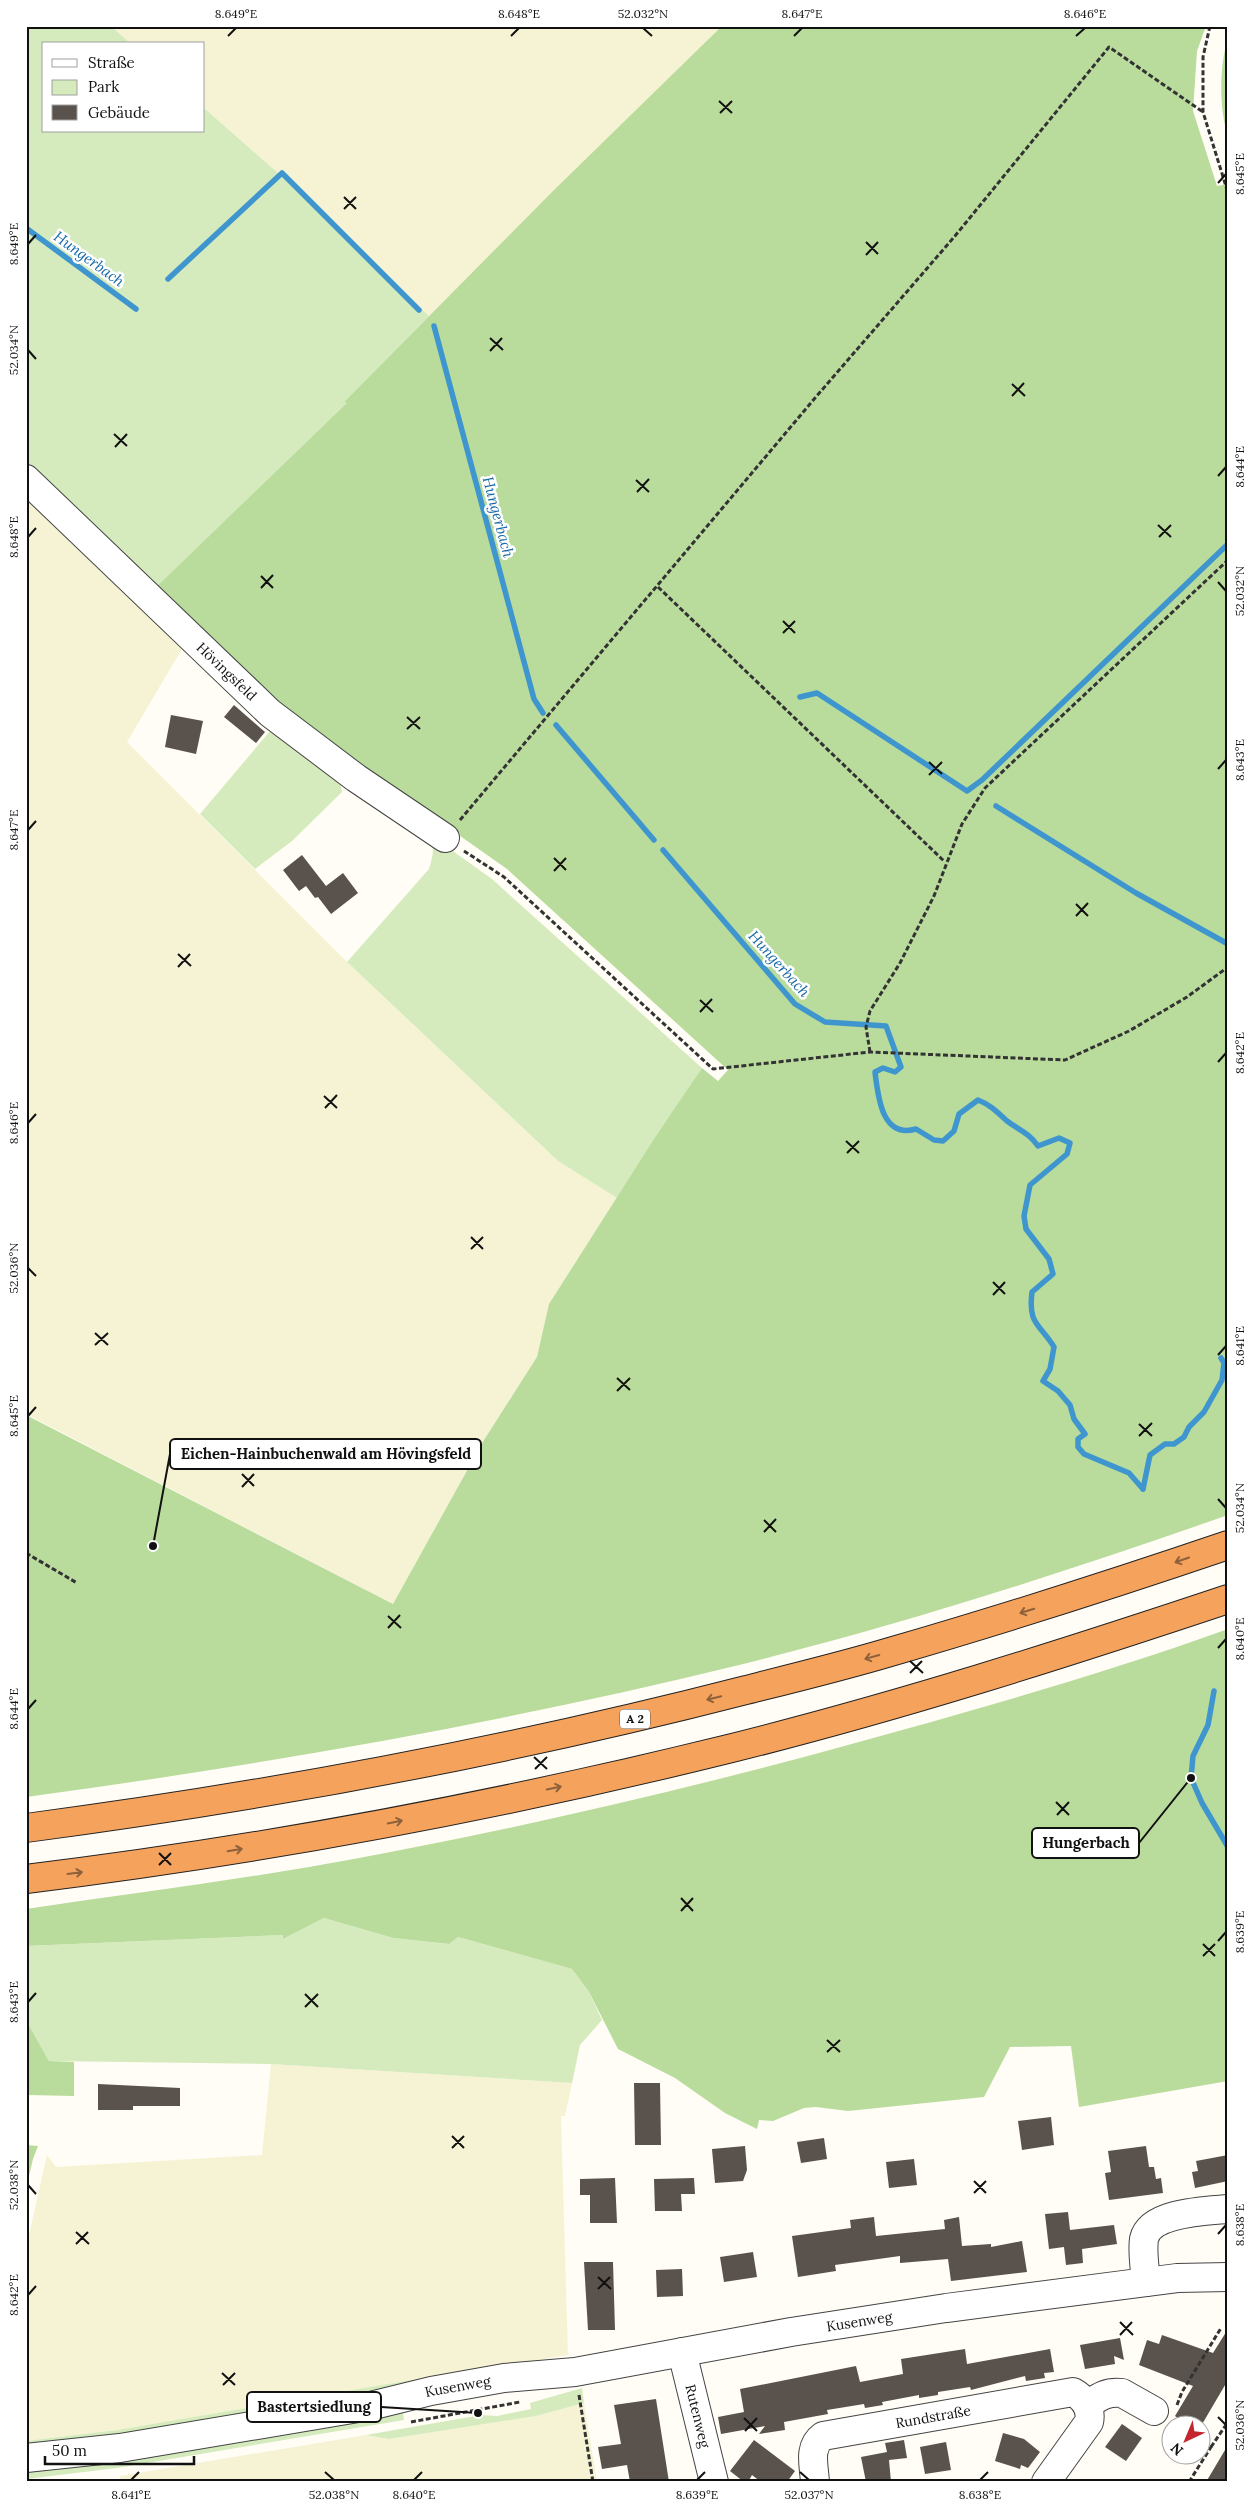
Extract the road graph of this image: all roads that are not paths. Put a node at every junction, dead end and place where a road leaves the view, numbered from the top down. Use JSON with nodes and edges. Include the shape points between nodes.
{"nodes":[{"id":1,"x":26,"y":479,"type":"edge"},
{"id":2,"x":445,"y":838,"type":"road end"},
{"id":3,"x":1228,"y":1545,"type":"edge"},
{"id":4,"x":1228,"y":1599,"type":"edge"},
{"id":5,"x":26,"y":1828,"type":"edge"},
{"id":6,"x":26,"y":1879,"type":"edge"},
{"id":7,"x":1228,"y":2209,"type":"edge"},
{"id":8,"x":1228,"y":2262,"type":"edge"},
{"id":9,"x":1228,"y":2277,"type":"edge"},
{"id":10,"x":1177,"y":2278,"type":"junction"},
{"id":11,"x":1146,"y":2282,"type":"junction"},
{"id":12,"x":682,"y":2352,"type":"junction"},
{"id":13,"x":1087,"y":2405,"type":"junction"},
{"id":14,"x":1163,"y":2412,"type":"road end"},
{"id":15,"x":26,"y":2458,"type":"edge"},
{"id":16,"x":714,"y":2482,"type":"edge"},
{"id":17,"x":815,"y":2482,"type":"edge"},
{"id":18,"x":1046,"y":2482,"type":"edge"}],
"edges":[{"from":1,"to":2,"type":"street","name":"Hövingsfeld","via":[[270,713],[356,778]]},
{"from":3,"to":5,"type":"highway","number":"A 2","one_way":true,"via":[[1095,1590],[888,1653],[630,1720],[409,1767],[161,1810]]},
{"from":6,"to":4,"type":"highway","one_way":true,"via":[[312,1838],[728,1749],[945,1690]]},
{"from":7,"to":11,"type":"street","via":[[1180,2215],[1148,2231],[1144,2240]]},
{"from":8,"to":10,"type":"street","name":"Kusenweg"},
{"from":9,"to":10,"type":"street","name":"Kusenweg"},
{"from":10,"to":11,"type":"street","name":"Kusenweg"},
{"from":11,"to":12,"type":"street","name":"Kusenweg","via":[[946,2308]]},
{"from":12,"to":15,"type":"street","name":"Kusenweg","via":[[575,2372],[504,2378],[370,2406],[120,2448]]},
{"from":12,"to":16,"type":"street","name":"Rutenweg"},
{"from":13,"to":14,"type":"street","via":[[1105,2394],[1116,2392]]},
{"from":13,"to":17,"type":"street","name":"Rundstraße","via":[[1079,2395],[1069,2392],[823,2436],[813,2448]]},
{"from":13,"to":18,"type":"street","via":[[1089,2422]]}]}
